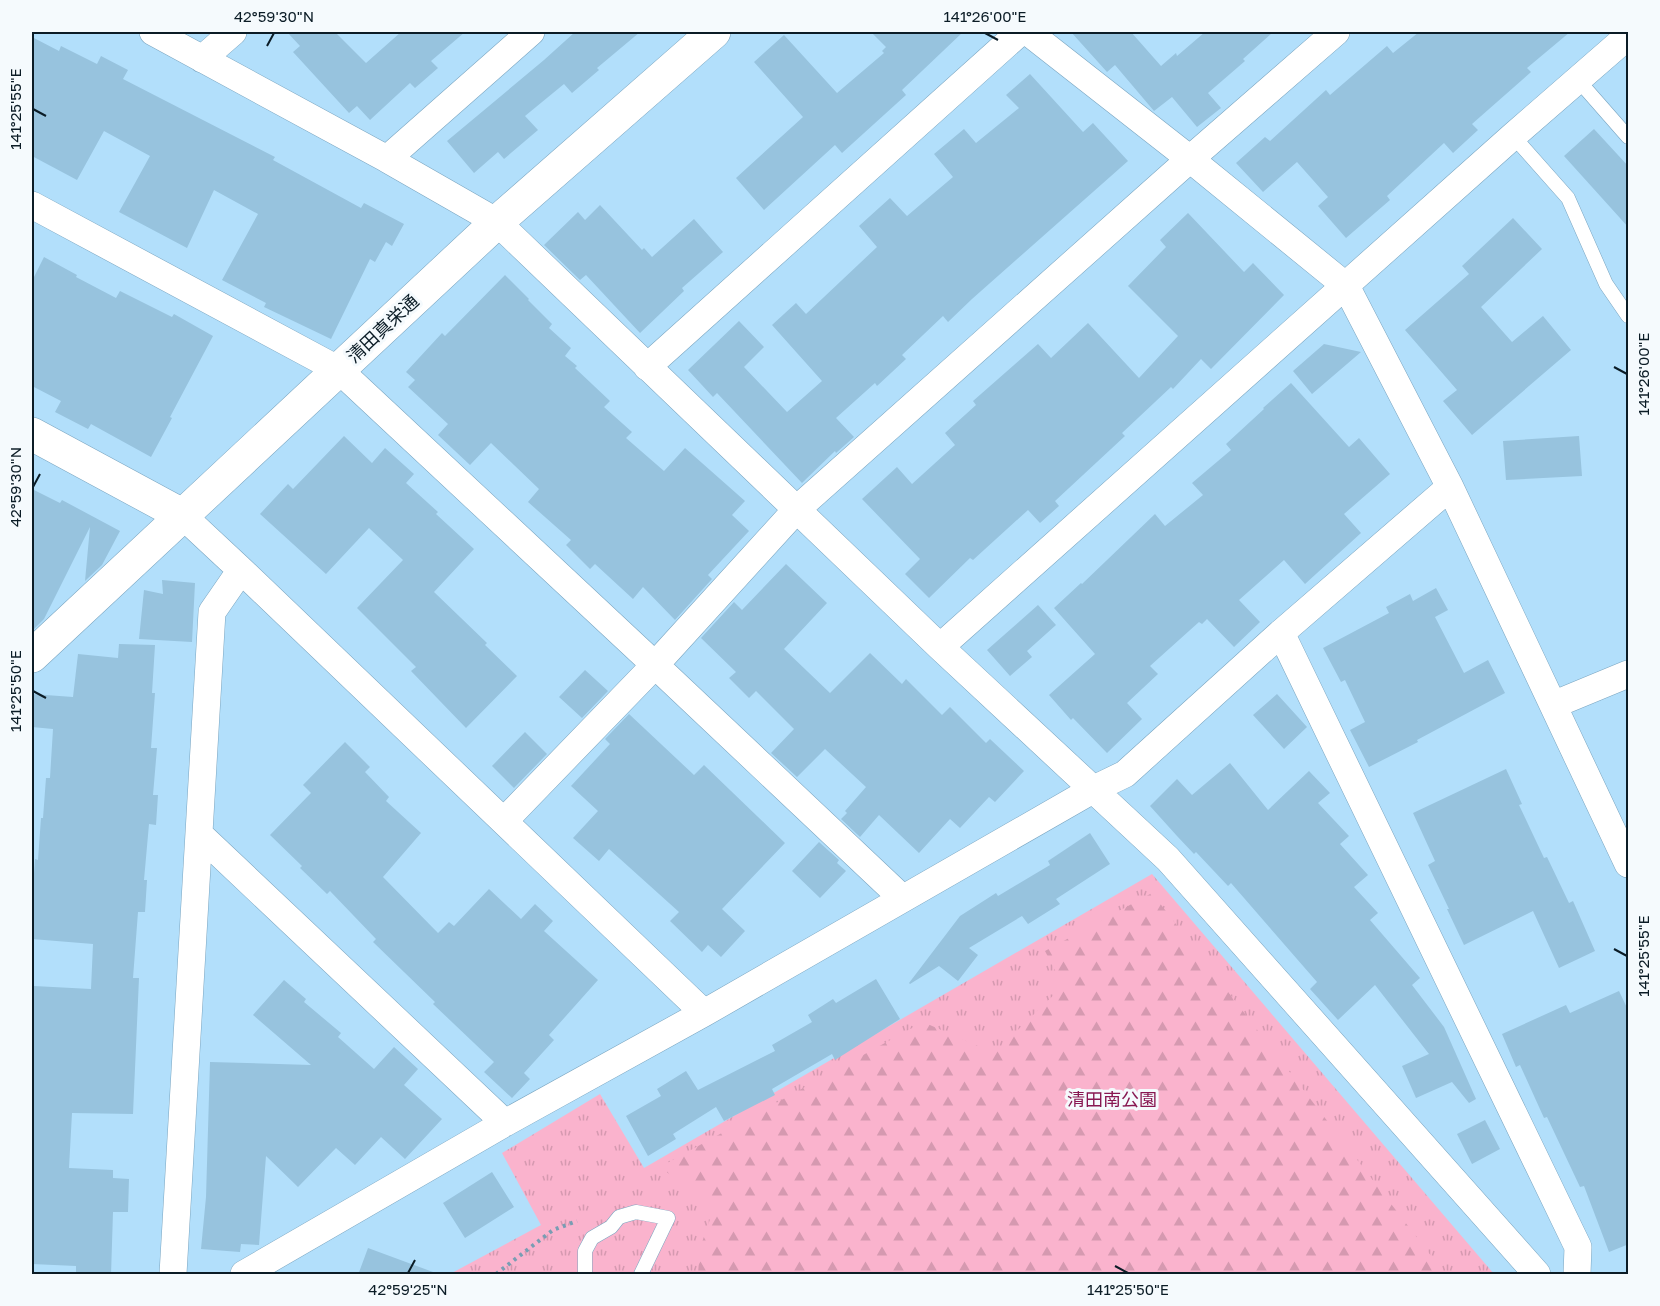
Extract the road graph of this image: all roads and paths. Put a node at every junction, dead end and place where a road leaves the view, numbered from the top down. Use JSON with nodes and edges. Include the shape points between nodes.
{"nodes":[{"id":1,"x":153,"y":32,"type":"edge"},
{"id":2,"x":233,"y":32,"type":"edge"},
{"id":3,"x":531,"y":32,"type":"edge"},
{"id":4,"x":714,"y":32,"type":"edge"},
{"id":5,"x":1020,"y":32,"type":"edge"},
{"id":6,"x":1028,"y":32,"type":"edge"},
{"id":7,"x":1336,"y":32,"type":"edge"},
{"id":8,"x":1629,"y":36,"type":"edge"},
{"id":9,"x":202,"y":59,"type":"junction"},
{"id":10,"x":1578,"y":80,"type":"junction"},
{"id":11,"x":1513,"y":136,"type":"junction"},
{"id":12,"x":1629,"y":137,"type":"edge"},
{"id":13,"x":387,"y":159,"type":"junction"},
{"id":14,"x":1190,"y":159,"type":"junction"},
{"id":15,"x":32,"y":205,"type":"edge"},
{"id":16,"x":497,"y":222,"type":"junction"},
{"id":17,"x":1346,"y":286,"type":"junction"},
{"id":18,"x":1629,"y":316,"type":"edge"},
{"id":19,"x":647,"y":367,"type":"junction"},
{"id":20,"x":339,"y":370,"type":"junction"},
{"id":21,"x":32,"y":434,"type":"edge"},
{"id":22,"x":1450,"y":487,"type":"junction"},
{"id":23,"x":797,"y":509,"type":"junction"},
{"id":24,"x":182,"y":515,"type":"junction"},
{"id":25,"x":241,"y":570,"type":"junction"},
{"id":26,"x":1281,"y":633,"type":"junction"},
{"id":27,"x":940,"y":647,"type":"junction"},
{"id":28,"x":34,"y":649,"type":"edge"},
{"id":29,"x":655,"y":665,"type":"junction"},
{"id":30,"x":1629,"y":674,"type":"edge"},
{"id":31,"x":1553,"y":705,"type":"junction"},
{"id":32,"x":1094,"y":789,"type":"junction"},
{"id":33,"x":504,"y":821,"type":"junction"},
{"id":34,"x":199,"y":834,"type":"junction"},
{"id":35,"x":1629,"y":864,"type":"edge"},
{"id":36,"x":902,"y":898,"type":"junction"},
{"id":37,"x":704,"y":1013,"type":"junction"},
{"id":38,"x":505,"y":1122,"type":"junction"},
{"id":39,"x":553,"y":1230,"type":"dead end"},
{"id":40,"x":173,"y":1275,"type":"edge"},
{"id":41,"x":244,"y":1275,"type":"edge"},
{"id":42,"x":496,"y":1275,"type":"edge"},
{"id":43,"x":585,"y":1275,"type":"edge"},
{"id":44,"x":640,"y":1275,"type":"edge"},
{"id":45,"x":1537,"y":1275,"type":"edge"},
{"id":46,"x":1577,"y":1275,"type":"edge"}],
"edges":[{"from":1,"to":9,"type":"street"},
{"from":2,"to":9,"type":"street"},
{"from":3,"to":13,"type":"street"},
{"from":4,"to":16,"type":"street","name":"清田真栄通"},
{"from":5,"to":19,"type":"street"},
{"from":6,"to":14,"type":"street"},
{"from":7,"to":14,"type":"street"},
{"from":8,"to":10,"type":"street"},
{"from":9,"to":13,"type":"street"},
{"from":10,"to":11,"type":"street"},
{"from":10,"to":12,"type":"lane"},
{"from":11,"to":17,"type":"street"},
{"from":11,"to":18,"type":"lane","via":[[1568,198],[1606,284]]},
{"from":13,"to":16,"type":"street"},
{"from":14,"to":17,"type":"street"},
{"from":14,"to":23,"type":"street"},
{"from":15,"to":20,"type":"street"},
{"from":16,"to":19,"type":"street"},
{"from":16,"to":20,"type":"street","name":"清田真栄通"},
{"from":17,"to":22,"type":"street"},
{"from":17,"to":27,"type":"street"},
{"from":19,"to":23,"type":"street"},
{"from":20,"to":24,"type":"street","name":"清田真栄通"},
{"from":20,"to":29,"type":"street"},
{"from":21,"to":24,"type":"street"},
{"from":22,"to":26,"type":"street"},
{"from":22,"to":31,"type":"street"},
{"from":23,"to":27,"type":"street"},
{"from":23,"to":29,"type":"street"},
{"from":24,"to":25,"type":"street"},
{"from":24,"to":28,"type":"street","name":"清田真栄通"},
{"from":25,"to":33,"type":"street"},
{"from":25,"to":34,"type":"street","via":[[212,612]]},
{"from":26,"to":32,"type":"street","via":[[1125,774]]},
{"from":26,"to":46,"type":"street","via":[[1578,1247]]},
{"from":27,"to":32,"type":"street"},
{"from":29,"to":33,"type":"street"},
{"from":29,"to":36,"type":"street"},
{"from":30,"to":31,"type":"street"},
{"from":31,"to":35,"type":"street"},
{"from":32,"to":36,"type":"street"},
{"from":32,"to":45,"type":"street","via":[[1167,859]]},
{"from":33,"to":37,"type":"street"},
{"from":34,"to":38,"type":"street"},
{"from":34,"to":40,"type":"street"},
{"from":36,"to":37,"type":"street"},
{"from":37,"to":38,"type":"street"},
{"from":38,"to":41,"type":"street"},
{"from":39,"to":42,"type":"path"},
{"from":43,"to":44,"type":"lane","via":[[585,1251],[592,1238],[619,1217],[636,1212],[668,1218]]}]}
